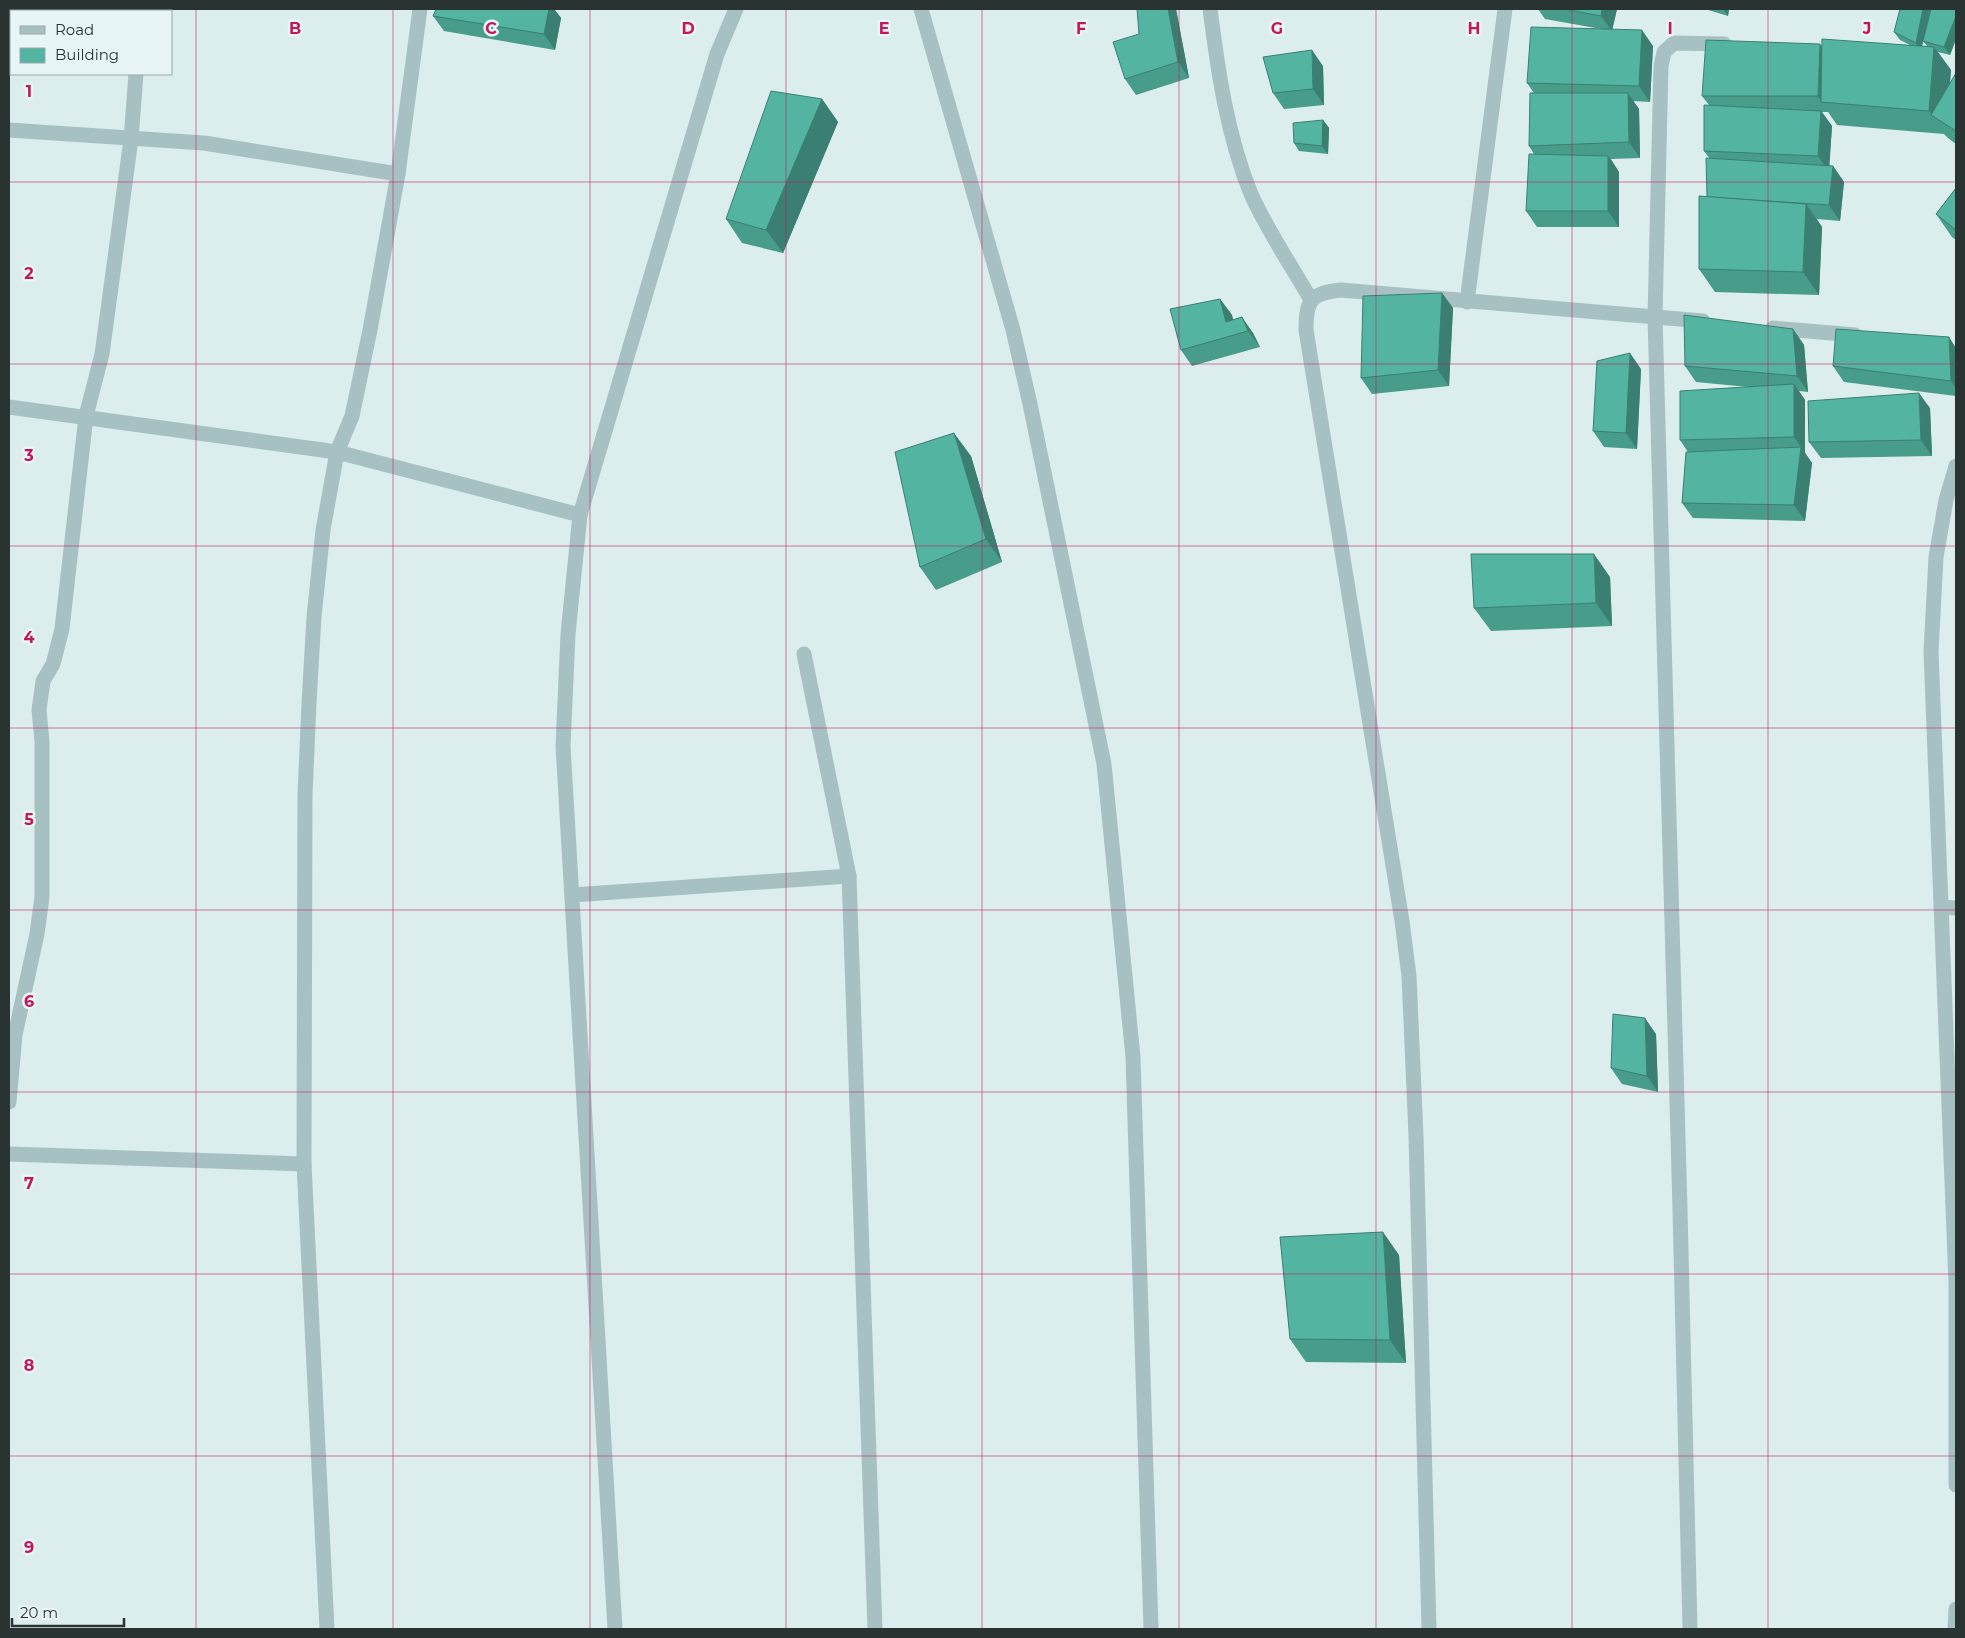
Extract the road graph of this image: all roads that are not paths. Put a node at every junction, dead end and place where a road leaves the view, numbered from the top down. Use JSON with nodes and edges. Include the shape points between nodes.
{"nodes":[{"id":1,"x":420,"y":9,"type":"edge"},
{"id":2,"x":736,"y":9,"type":"edge"},
{"id":3,"x":921,"y":9,"type":"edge"},
{"id":4,"x":1210,"y":9,"type":"edge"},
{"id":5,"x":1505,"y":9,"type":"edge"},
{"id":6,"x":1742,"y":46,"type":"edge"},
{"id":7,"x":136,"y":75,"type":"edge"},
{"id":8,"x":9,"y":130,"type":"edge"},
{"id":9,"x":131,"y":139,"type":"junction"},
{"id":10,"x":398,"y":174,"type":"junction"},
{"id":11,"x":1311,"y":300,"type":"junction"},
{"id":12,"x":1468,"y":302,"type":"junction"},
{"id":13,"x":1655,"y":317,"type":"junction"},
{"id":14,"x":1713,"y":322,"type":"edge"},
{"id":15,"x":1762,"y":327,"type":"edge"},
{"id":16,"x":1869,"y":336,"type":"edge"},
{"id":17,"x":9,"y":407,"type":"edge"},
{"id":18,"x":86,"y":416,"type":"junction"},
{"id":19,"x":337,"y":452,"type":"junction"},
{"id":20,"x":1956,"y":466,"type":"edge"},
{"id":21,"x":580,"y":515,"type":"junction"},
{"id":22,"x":804,"y":654,"type":"dead end"},
{"id":23,"x":849,"y":876,"type":"junction"},
{"id":24,"x":572,"y":895,"type":"junction"},
{"id":25,"x":1941,"y":907,"type":"junction"},
{"id":26,"x":1956,"y":908,"type":"edge"},
{"id":27,"x":9,"y":1102,"type":"edge"},
{"id":28,"x":9,"y":1154,"type":"edge"},
{"id":29,"x":304,"y":1164,"type":"junction"},
{"id":30,"x":1956,"y":1485,"type":"edge"},
{"id":31,"x":1956,"y":1608,"type":"edge"},
{"id":32,"x":327,"y":1629,"type":"edge"},
{"id":33,"x":615,"y":1629,"type":"edge"},
{"id":34,"x":875,"y":1629,"type":"edge"},
{"id":35,"x":1151,"y":1629,"type":"edge"},
{"id":36,"x":1429,"y":1629,"type":"edge"},
{"id":37,"x":1690,"y":1629,"type":"edge"},
{"id":38,"x":1955,"y":1629,"type":"edge"}],
"edges":[{"from":1,"to":10,"type":"street"},
{"from":2,"to":21,"type":"street","via":[[717,54]]},
{"from":3,"to":35,"type":"street","via":[[1013,330],[1104,764],[1132,1057]]},
{"from":4,"to":11,"type":"street","via":[[1217,64],[1236,153],[1252,195]]},
{"from":5,"to":12,"type":"street"},
{"from":6,"to":13,"type":"street","via":[[1685,42],[1674,43],[1664,52],[1660,66]]},
{"from":7,"to":9,"type":"street"},
{"from":8,"to":9,"type":"street"},
{"from":9,"to":10,"type":"street","via":[[204,142]]},
{"from":9,"to":18,"type":"street","via":[[102,354]]},
{"from":10,"to":19,"type":"street","via":[[352,416]]},
{"from":11,"to":12,"type":"street","via":[[1324,292],[1341,290]]},
{"from":11,"to":36,"type":"street","via":[[1306,313],[1306,330],[1409,976]]},
{"from":12,"to":13,"type":"street"},
{"from":13,"to":14,"type":"street"},
{"from":13,"to":37,"type":"street"},
{"from":15,"to":16,"type":"street"},
{"from":17,"to":18,"type":"street"},
{"from":18,"to":19,"type":"street"},
{"from":18,"to":27,"type":"street","via":[[62,629],[54,664],[43,681],[38,710],[42,741],[42,897],[15,1034]]},
{"from":19,"to":21,"type":"street"},
{"from":19,"to":29,"type":"street","via":[[322,540],[309,703],[305,795]]},
{"from":20,"to":25,"type":"street","via":[[1936,557],[1931,652]]},
{"from":21,"to":24,"type":"street","via":[[568,634],[563,746]]},
{"from":22,"to":23,"type":"street"},
{"from":23,"to":24,"type":"street"},
{"from":23,"to":34,"type":"street"},
{"from":24,"to":33,"type":"street"},
{"from":25,"to":26,"type":"street"},
{"from":25,"to":30,"type":"street","via":[[1956,1283]]},
{"from":28,"to":29,"type":"street"},
{"from":29,"to":32,"type":"street"},
{"from":31,"to":38,"type":"street"}]}
